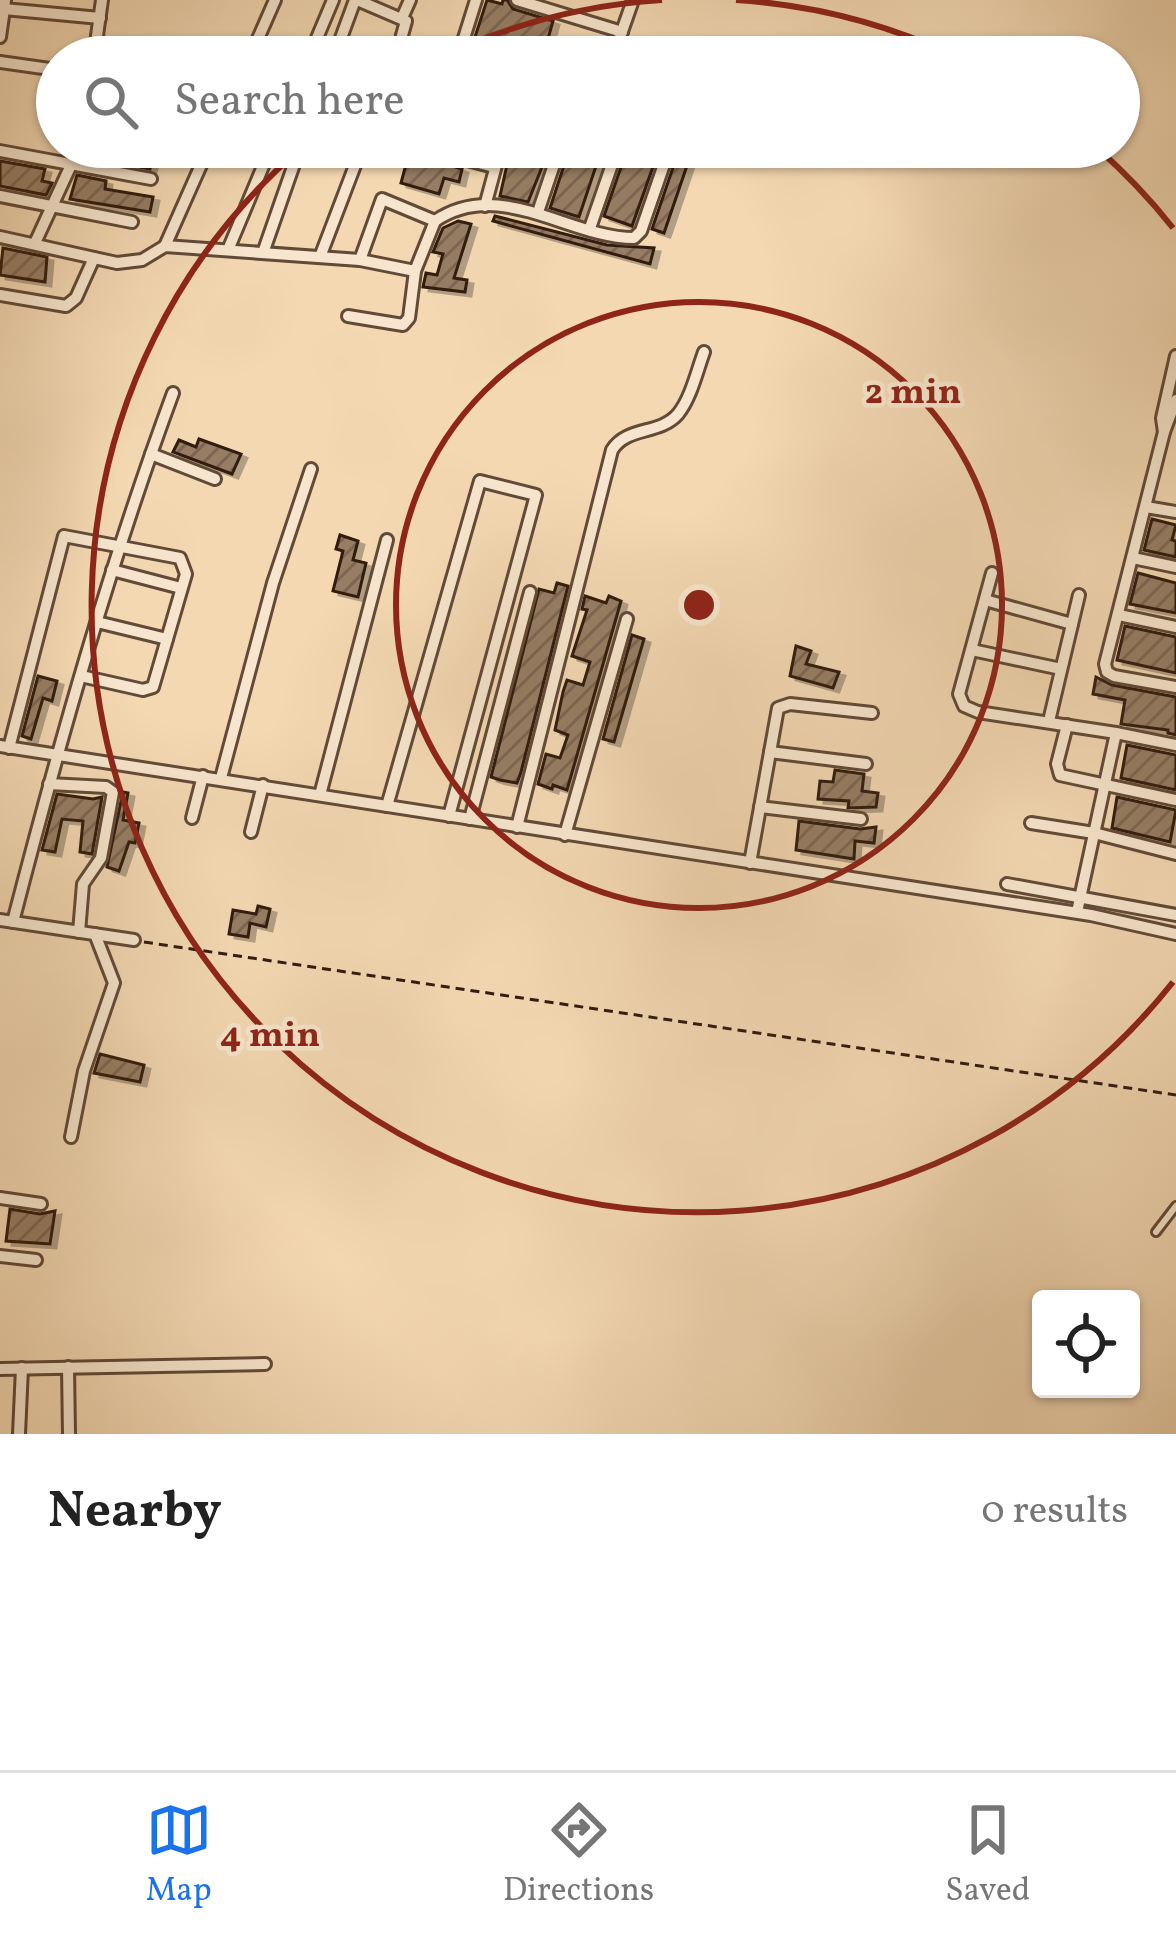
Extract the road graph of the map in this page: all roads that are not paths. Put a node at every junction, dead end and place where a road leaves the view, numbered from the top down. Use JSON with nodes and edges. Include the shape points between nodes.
{"nodes":[{"id":1,"x":102,"y":0,"type":"edge"},
{"id":2,"x":275,"y":0,"type":"edge"},
{"id":3,"x":333,"y":0,"type":"edge"},
{"id":4,"x":356,"y":0,"type":"edge"},
{"id":5,"x":410,"y":0,"type":"edge"},
{"id":6,"x":476,"y":0,"type":"edge"},
{"id":7,"x":517,"y":0,"type":"edge"},
{"id":8,"x":633,"y":0,"type":"edge"},
{"id":9,"x":3,"y":6,"type":"edge"},
{"id":10,"x":100,"y":18,"type":"junction"},
{"id":11,"x":402,"y":18,"type":"junction"},
{"id":12,"x":622,"y":32,"type":"junction"},
{"id":13,"x":97,"y":36,"type":"edge"},
{"id":14,"x":259,"y":36,"type":"edge"},
{"id":15,"x":318,"y":36,"type":"edge"},
{"id":16,"x":342,"y":36,"type":"edge"},
{"id":17,"x":404,"y":36,"type":"edge"},
{"id":18,"x":462,"y":36,"type":"edge"},
{"id":19,"x":621,"y":36,"type":"edge"},
{"id":20,"x":0,"y":37,"type":"edge"},
{"id":21,"x":0,"y":62,"type":"edge"},
{"id":22,"x":36,"y":67,"type":"edge"},
{"id":23,"x":0,"y":151,"type":"edge"},
{"id":24,"x":36,"y":158,"type":"edge"},
{"id":25,"x":70,"y":168,"type":"edge"},
{"id":26,"x":88,"y":168,"type":"edge"},
{"id":27,"x":200,"y":168,"type":"edge"},
{"id":28,"x":262,"y":168,"type":"edge"},
{"id":29,"x":292,"y":168,"type":"edge"},
{"id":30,"x":354,"y":168,"type":"edge"},
{"id":31,"x":494,"y":168,"type":"edge"},
{"id":32,"x":553,"y":168,"type":"edge"},
{"id":33,"x":611,"y":168,"type":"edge"},
{"id":34,"x":662,"y":168,"type":"edge"},
{"id":35,"x":151,"y":179,"type":"dead end"},
{"id":36,"x":0,"y":196,"type":"edge"},
{"id":37,"x":54,"y":206,"type":"junction"},
{"id":38,"x":485,"y":206,"type":"junction"},
{"id":39,"x":538,"y":212,"type":"junction"},
{"id":40,"x":435,"y":221,"type":"junction"},
{"id":41,"x":133,"y":222,"type":"dead end"},
{"id":42,"x":590,"y":228,"type":"junction"},
{"id":43,"x":0,"y":237,"type":"edge"},
{"id":44,"x":35,"y":243,"type":"junction"},
{"id":45,"x":165,"y":246,"type":"junction"},
{"id":46,"x":228,"y":250,"type":"junction"},
{"id":47,"x":262,"y":253,"type":"junction"},
{"id":48,"x":320,"y":257,"type":"junction"},
{"id":49,"x":94,"y":258,"type":"junction"},
{"id":50,"x":360,"y":260,"type":"junction"},
{"id":51,"x":416,"y":271,"type":"junction"},
{"id":52,"x":0,"y":295,"type":"edge"},
{"id":53,"x":348,"y":316,"type":"dead end"},
{"id":54,"x":704,"y":352,"type":"dead end"},
{"id":55,"x":1176,"y":356,"type":"edge"},
{"id":56,"x":173,"y":393,"type":"dead end"},
{"id":57,"x":1176,"y":400,"type":"edge"},
{"id":58,"x":1164,"y":432,"type":"junction"},
{"id":59,"x":1160,"y":452,"type":"junction"},
{"id":60,"x":151,"y":454,"type":"junction"},
{"id":61,"x":1176,"y":455,"type":"edge"},
{"id":62,"x":311,"y":469,"type":"dead end"},
{"id":63,"x":215,"y":479,"type":"dead end"},
{"id":64,"x":1146,"y":507,"type":"junction"},
{"id":65,"x":1176,"y":512,"type":"edge"},
{"id":66,"x":387,"y":539,"type":"dead end"},
{"id":67,"x":119,"y":546,"type":"junction"},
{"id":68,"x":1133,"y":558,"type":"junction"},
{"id":69,"x":1176,"y":567,"type":"edge"},
{"id":70,"x":112,"y":571,"type":"junction"},
{"id":71,"x":992,"y":573,"type":"dead end"},
{"id":72,"x":181,"y":589,"type":"junction"},
{"id":73,"x":530,"y":592,"type":"dead end"},
{"id":74,"x":1079,"y":595,"type":"dead end"},
{"id":75,"x":985,"y":600,"type":"junction"},
{"id":76,"x":1119,"y":616,"type":"junction"},
{"id":77,"x":627,"y":619,"type":"dead end"},
{"id":78,"x":97,"y":622,"type":"junction"},
{"id":79,"x":1072,"y":624,"type":"junction"},
{"id":80,"x":1176,"y":627,"type":"edge"},
{"id":81,"x":167,"y":639,"type":"junction"},
{"id":82,"x":972,"y":650,"type":"junction"},
{"id":83,"x":1061,"y":670,"type":"junction"},
{"id":84,"x":80,"y":676,"type":"junction"},
{"id":85,"x":1176,"y":686,"type":"edge"},
{"id":86,"x":872,"y":713,"type":"dead end"},
{"id":87,"x":1049,"y":721,"type":"junction"},
{"id":88,"x":1067,"y":725,"type":"junction"},
{"id":89,"x":1117,"y":734,"type":"junction"},
{"id":90,"x":1176,"y":745,"type":"edge"},
{"id":91,"x":4,"y":747,"type":"edge"},
{"id":92,"x":770,"y":752,"type":"junction"},
{"id":93,"x":866,"y":764,"type":"dead end"},
{"id":94,"x":53,"y":770,"type":"junction"},
{"id":95,"x":220,"y":778,"type":"junction"},
{"id":96,"x":202,"y":780,"type":"junction"},
{"id":97,"x":1105,"y":786,"type":"junction"},
{"id":98,"x":262,"y":789,"type":"junction"},
{"id":99,"x":320,"y":795,"type":"junction"},
{"id":100,"x":1176,"y":800,"type":"edge"},
{"id":101,"x":388,"y":806,"type":"junction"},
{"id":102,"x":760,"y":807,"type":"junction"},
{"id":103,"x":193,"y":814,"type":"dead end"},
{"id":104,"x":449,"y":816,"type":"junction"},
{"id":105,"x":470,"y":819,"type":"junction"},
{"id":106,"x":861,"y":820,"type":"dead end"},
{"id":107,"x":1031,"y":823,"type":"dead end"},
{"id":108,"x":518,"y":827,"type":"junction"},
{"id":109,"x":250,"y":832,"type":"dead end"},
{"id":110,"x":1094,"y":833,"type":"junction"},
{"id":111,"x":566,"y":836,"type":"junction"},
{"id":112,"x":1176,"y":854,"type":"edge"},
{"id":113,"x":750,"y":863,"type":"junction"},
{"id":114,"x":1007,"y":884,"type":"dead end"},
{"id":115,"x":1080,"y":896,"type":"junction"},
{"id":116,"x":1077,"y":912,"type":"junction"},
{"id":117,"x":1176,"y":915,"type":"edge"},
{"id":118,"x":6,"y":921,"type":"edge"},
{"id":119,"x":79,"y":932,"type":"junction"},
{"id":120,"x":95,"y":934,"type":"junction"},
{"id":121,"x":1176,"y":934,"type":"edge"},
{"id":122,"x":134,"y":940,"type":"road end"},
{"id":123,"x":71,"y":1137,"type":"dead end"},
{"id":124,"x":0,"y":1198,"type":"edge"},
{"id":125,"x":41,"y":1204,"type":"dead end"},
{"id":126,"x":1176,"y":1207,"type":"edge"},
{"id":127,"x":1156,"y":1232,"type":"dead end"},
{"id":128,"x":0,"y":1256,"type":"edge"},
{"id":129,"x":36,"y":1260,"type":"dead end"},
{"id":130,"x":265,"y":1364,"type":"dead end"},
{"id":131,"x":68,"y":1367,"type":"junction"},
{"id":132,"x":22,"y":1368,"type":"junction"},
{"id":133,"x":0,"y":1369,"type":"edge"},
{"id":134,"x":19,"y":1434,"type":"edge"},
{"id":135,"x":69,"y":1434,"type":"edge"}],
"edges":[{"from":1,"to":10,"type":"street"},
{"from":2,"to":14,"type":"street"},
{"from":3,"to":15,"type":"street"},
{"from":4,"to":11,"type":"street"},
{"from":4,"to":16,"type":"street"},
{"from":5,"to":11,"type":"street"},
{"from":6,"to":18,"type":"street"},
{"from":7,"to":12,"type":"street"},
{"from":8,"to":12,"type":"street"},
{"from":9,"to":10,"type":"street"},
{"from":9,"to":20,"type":"street"},
{"from":10,"to":13,"type":"street"},
{"from":11,"to":17,"type":"street"},
{"from":12,"to":19,"type":"street"},
{"from":21,"to":22,"type":"street"},
{"from":23,"to":24,"type":"street"},
{"from":25,"to":37,"type":"street"},
{"from":26,"to":35,"type":"street"},
{"from":27,"to":45,"type":"street"},
{"from":28,"to":46,"type":"street"},
{"from":29,"to":47,"type":"street"},
{"from":30,"to":48,"type":"street"},
{"from":31,"to":38,"type":"street"},
{"from":32,"to":39,"type":"street"},
{"from":33,"to":42,"type":"street"},
{"from":34,"to":42,"type":"street","via":[[638,236]]},
{"from":36,"to":37,"type":"street"},
{"from":37,"to":41,"type":"street"},
{"from":37,"to":44,"type":"street"},
{"from":38,"to":39,"type":"street"},
{"from":38,"to":40,"type":"street"},
{"from":39,"to":42,"type":"street"},
{"from":40,"to":50,"type":"street","via":[[382,199]]},
{"from":40,"to":51,"type":"street"},
{"from":43,"to":44,"type":"street"},
{"from":44,"to":49,"type":"street"},
{"from":45,"to":46,"type":"street"},
{"from":45,"to":49,"type":"street","via":[[131,263]]},
{"from":46,"to":47,"type":"street"},
{"from":47,"to":48,"type":"street"},
{"from":48,"to":50,"type":"street"},
{"from":49,"to":52,"type":"street","via":[[66,306]]},
{"from":50,"to":51,"type":"street"},
{"from":51,"to":53,"type":"street","via":[[404,325]]},
{"from":54,"to":108,"type":"street","via":[[679,412],[612,450]]},
{"from":55,"to":58,"type":"street"},
{"from":56,"to":60,"type":"street"},
{"from":57,"to":58,"type":"street"},
{"from":58,"to":59,"type":"street"},
{"from":59,"to":61,"type":"street"},
{"from":59,"to":64,"type":"street"},
{"from":60,"to":63,"type":"street"},
{"from":60,"to":67,"type":"street"},
{"from":62,"to":95,"type":"street"},
{"from":64,"to":65,"type":"street"},
{"from":64,"to":68,"type":"street"},
{"from":66,"to":99,"type":"street"},
{"from":67,"to":70,"type":"street"},
{"from":67,"to":72,"type":"street","via":[[181,558]]},
{"from":67,"to":91,"type":"street","via":[[62,539]]},
{"from":68,"to":69,"type":"street"},
{"from":68,"to":76,"type":"street"},
{"from":70,"to":72,"type":"street"},
{"from":70,"to":78,"type":"street"},
{"from":71,"to":75,"type":"street"},
{"from":72,"to":81,"type":"street"},
{"from":73,"to":105,"type":"street"},
{"from":74,"to":79,"type":"street"},
{"from":75,"to":79,"type":"street"},
{"from":75,"to":82,"type":"street"},
{"from":76,"to":80,"type":"street"},
{"from":76,"to":85,"type":"street","via":[[1107,672]]},
{"from":77,"to":111,"type":"street"},
{"from":78,"to":81,"type":"street"},
{"from":78,"to":84,"type":"street"},
{"from":79,"to":83,"type":"street"},
{"from":81,"to":84,"type":"street","via":[[153,687]]},
{"from":82,"to":83,"type":"street"},
{"from":82,"to":87,"type":"street","via":[[959,694],[964,706]]},
{"from":83,"to":87,"type":"street"},
{"from":84,"to":94,"type":"street"},
{"from":86,"to":92,"type":"street","via":[[780,705]]},
{"from":87,"to":88,"type":"street"},
{"from":88,"to":89,"type":"street"},
{"from":88,"to":97,"type":"street","via":[[1058,772]]},
{"from":89,"to":90,"type":"street"},
{"from":89,"to":97,"type":"street"},
{"from":91,"to":94,"type":"street"},
{"from":92,"to":93,"type":"street"},
{"from":92,"to":102,"type":"street"},
{"from":94,"to":96,"type":"street"},
{"from":94,"to":118,"type":"street"},
{"from":94,"to":119,"type":"street","via":[[113,792],[101,858],[83,884]]},
{"from":95,"to":96,"type":"street"},
{"from":95,"to":98,"type":"street"},
{"from":96,"to":103,"type":"street"},
{"from":97,"to":100,"type":"street"},
{"from":97,"to":110,"type":"street"},
{"from":98,"to":99,"type":"street"},
{"from":98,"to":109,"type":"street"},
{"from":99,"to":101,"type":"street"},
{"from":101,"to":104,"type":"street"},
{"from":101,"to":104,"type":"street","via":[[481,481],[536,495]]},
{"from":102,"to":106,"type":"street"},
{"from":102,"to":113,"type":"street"},
{"from":104,"to":105,"type":"street"},
{"from":105,"to":108,"type":"street"},
{"from":107,"to":110,"type":"street"},
{"from":108,"to":111,"type":"street"},
{"from":110,"to":112,"type":"street"},
{"from":110,"to":115,"type":"street"},
{"from":111,"to":113,"type":"street"},
{"from":113,"to":116,"type":"street"},
{"from":114,"to":115,"type":"street"},
{"from":115,"to":116,"type":"street"},
{"from":115,"to":117,"type":"street"},
{"from":116,"to":121,"type":"street"},
{"from":118,"to":119,"type":"street"},
{"from":119,"to":120,"type":"street"},
{"from":120,"to":122,"type":"street"},
{"from":120,"to":123,"type":"street","via":[[114,982]]},
{"from":124,"to":125,"type":"street"},
{"from":126,"to":127,"type":"lane"},
{"from":128,"to":129,"type":"street"},
{"from":130,"to":131,"type":"street"},
{"from":131,"to":132,"type":"street"},
{"from":131,"to":135,"type":"street"},
{"from":132,"to":133,"type":"street"},
{"from":132,"to":134,"type":"street"}]}
